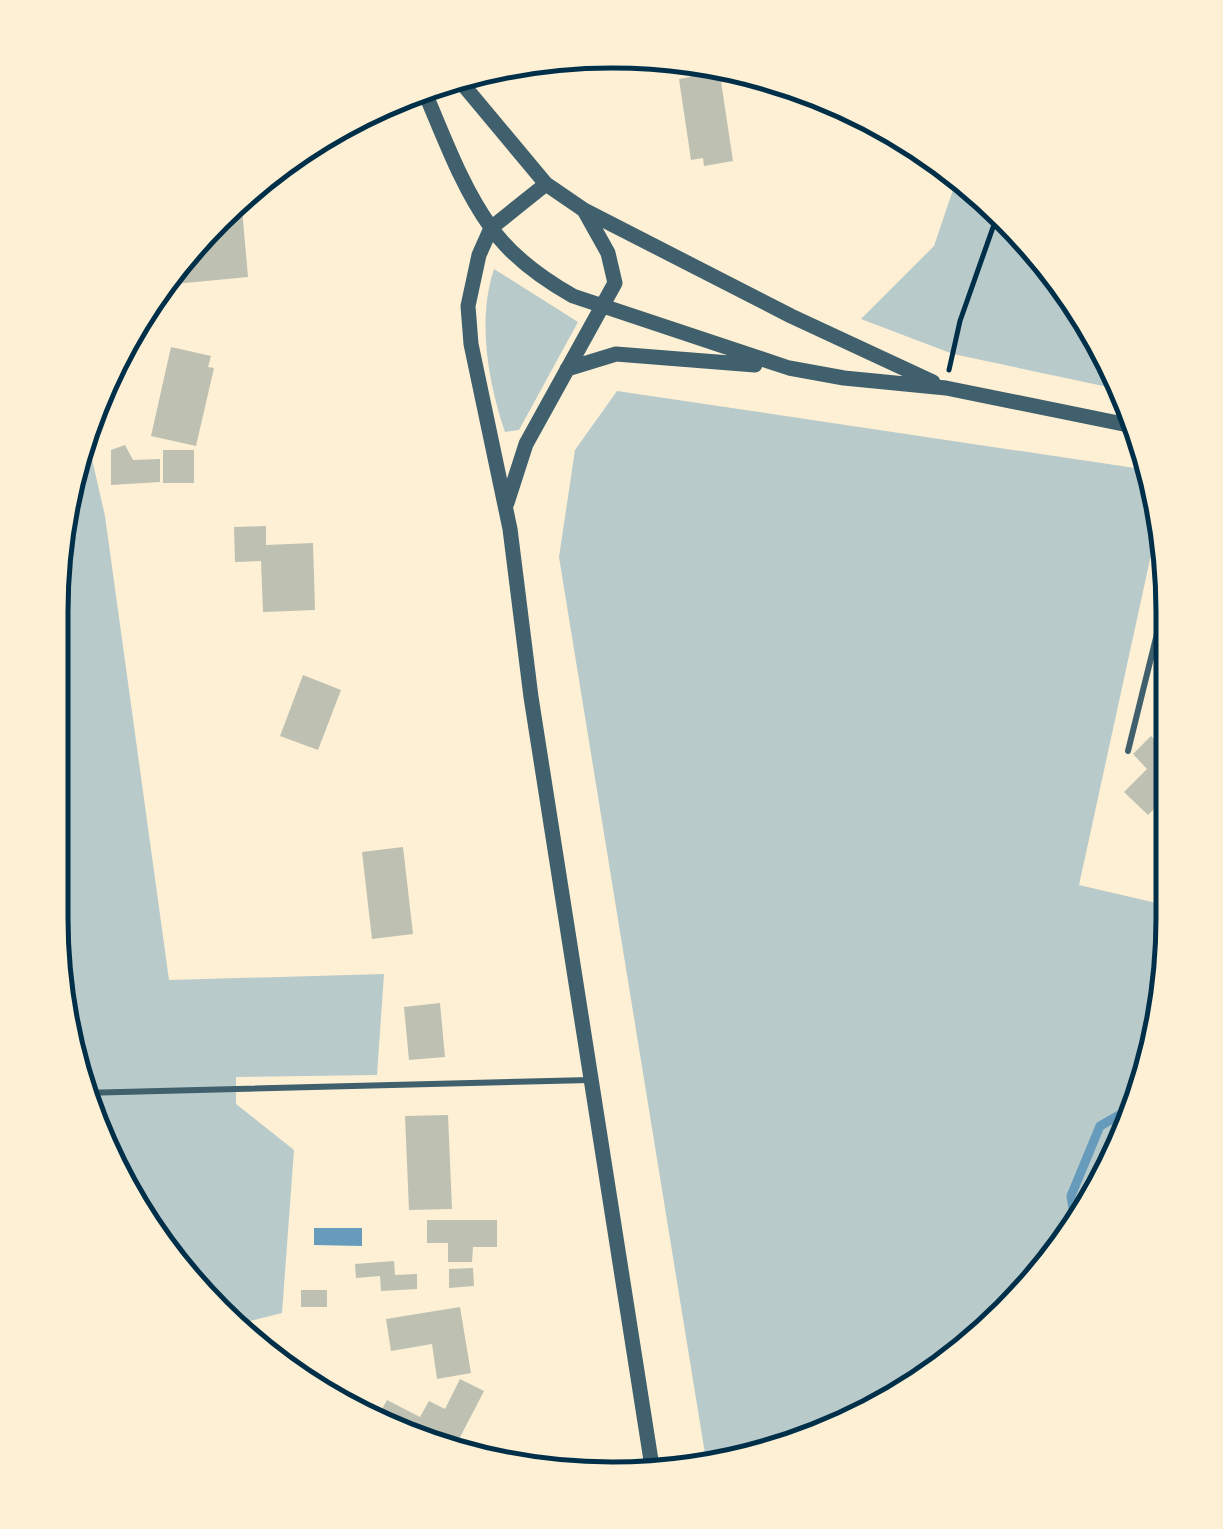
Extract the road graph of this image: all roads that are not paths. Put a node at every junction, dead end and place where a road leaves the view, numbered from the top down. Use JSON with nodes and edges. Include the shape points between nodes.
{"nodes":[{"id":1,"x":466,"y":88,"type":"edge"},
{"id":2,"x":429,"y":99,"type":"edge"},
{"id":3,"x":546,"y":184,"type":"junction"},
{"id":4,"x":584,"y":210,"type":"junction"},
{"id":5,"x":490,"y":228,"type":"junction"},
{"id":6,"x":604,"y":308,"type":"junction"},
{"id":7,"x":789,"y":368,"type":"junction"},
{"id":8,"x":567,"y":369,"type":"junction"},
{"id":9,"x":946,"y":388,"type":"junction"},
{"id":10,"x":1122,"y":424,"type":"edge"},
{"id":11,"x":506,"y":506,"type":"junction"},
{"id":12,"x":1156,"y":638,"type":"edge"},
{"id":13,"x":1128,"y":751,"type":"dead end"},
{"id":14,"x":592,"y":1080,"type":"junction"},
{"id":15,"x":97,"y":1094,"type":"edge"},
{"id":16,"x":651,"y":1460,"type":"edge"}],
"edges":[{"from":1,"to":3,"type":"street"},
{"from":2,"to":5,"type":"street"},
{"from":3,"to":4,"type":"street"},
{"from":3,"to":5,"type":"street"},
{"from":4,"to":6,"type":"street","via":[[608,253],[614,283]]},
{"from":4,"to":9,"type":"street"},
{"from":5,"to":6,"type":"street","via":[[541,278]]},
{"from":5,"to":11,"type":"street","via":[[468,306]]},
{"from":6,"to":7,"type":"street"},
{"from":6,"to":8,"type":"street"},
{"from":7,"to":8,"type":"street","via":[[616,354]]},
{"from":7,"to":9,"type":"street"},
{"from":8,"to":11,"type":"street","via":[[526,444]]},
{"from":9,"to":10,"type":"street"},
{"from":11,"to":14,"type":"street"},
{"from":12,"to":13,"type":"lane"},
{"from":14,"to":15,"type":"lane"},
{"from":14,"to":16,"type":"street"}]}
